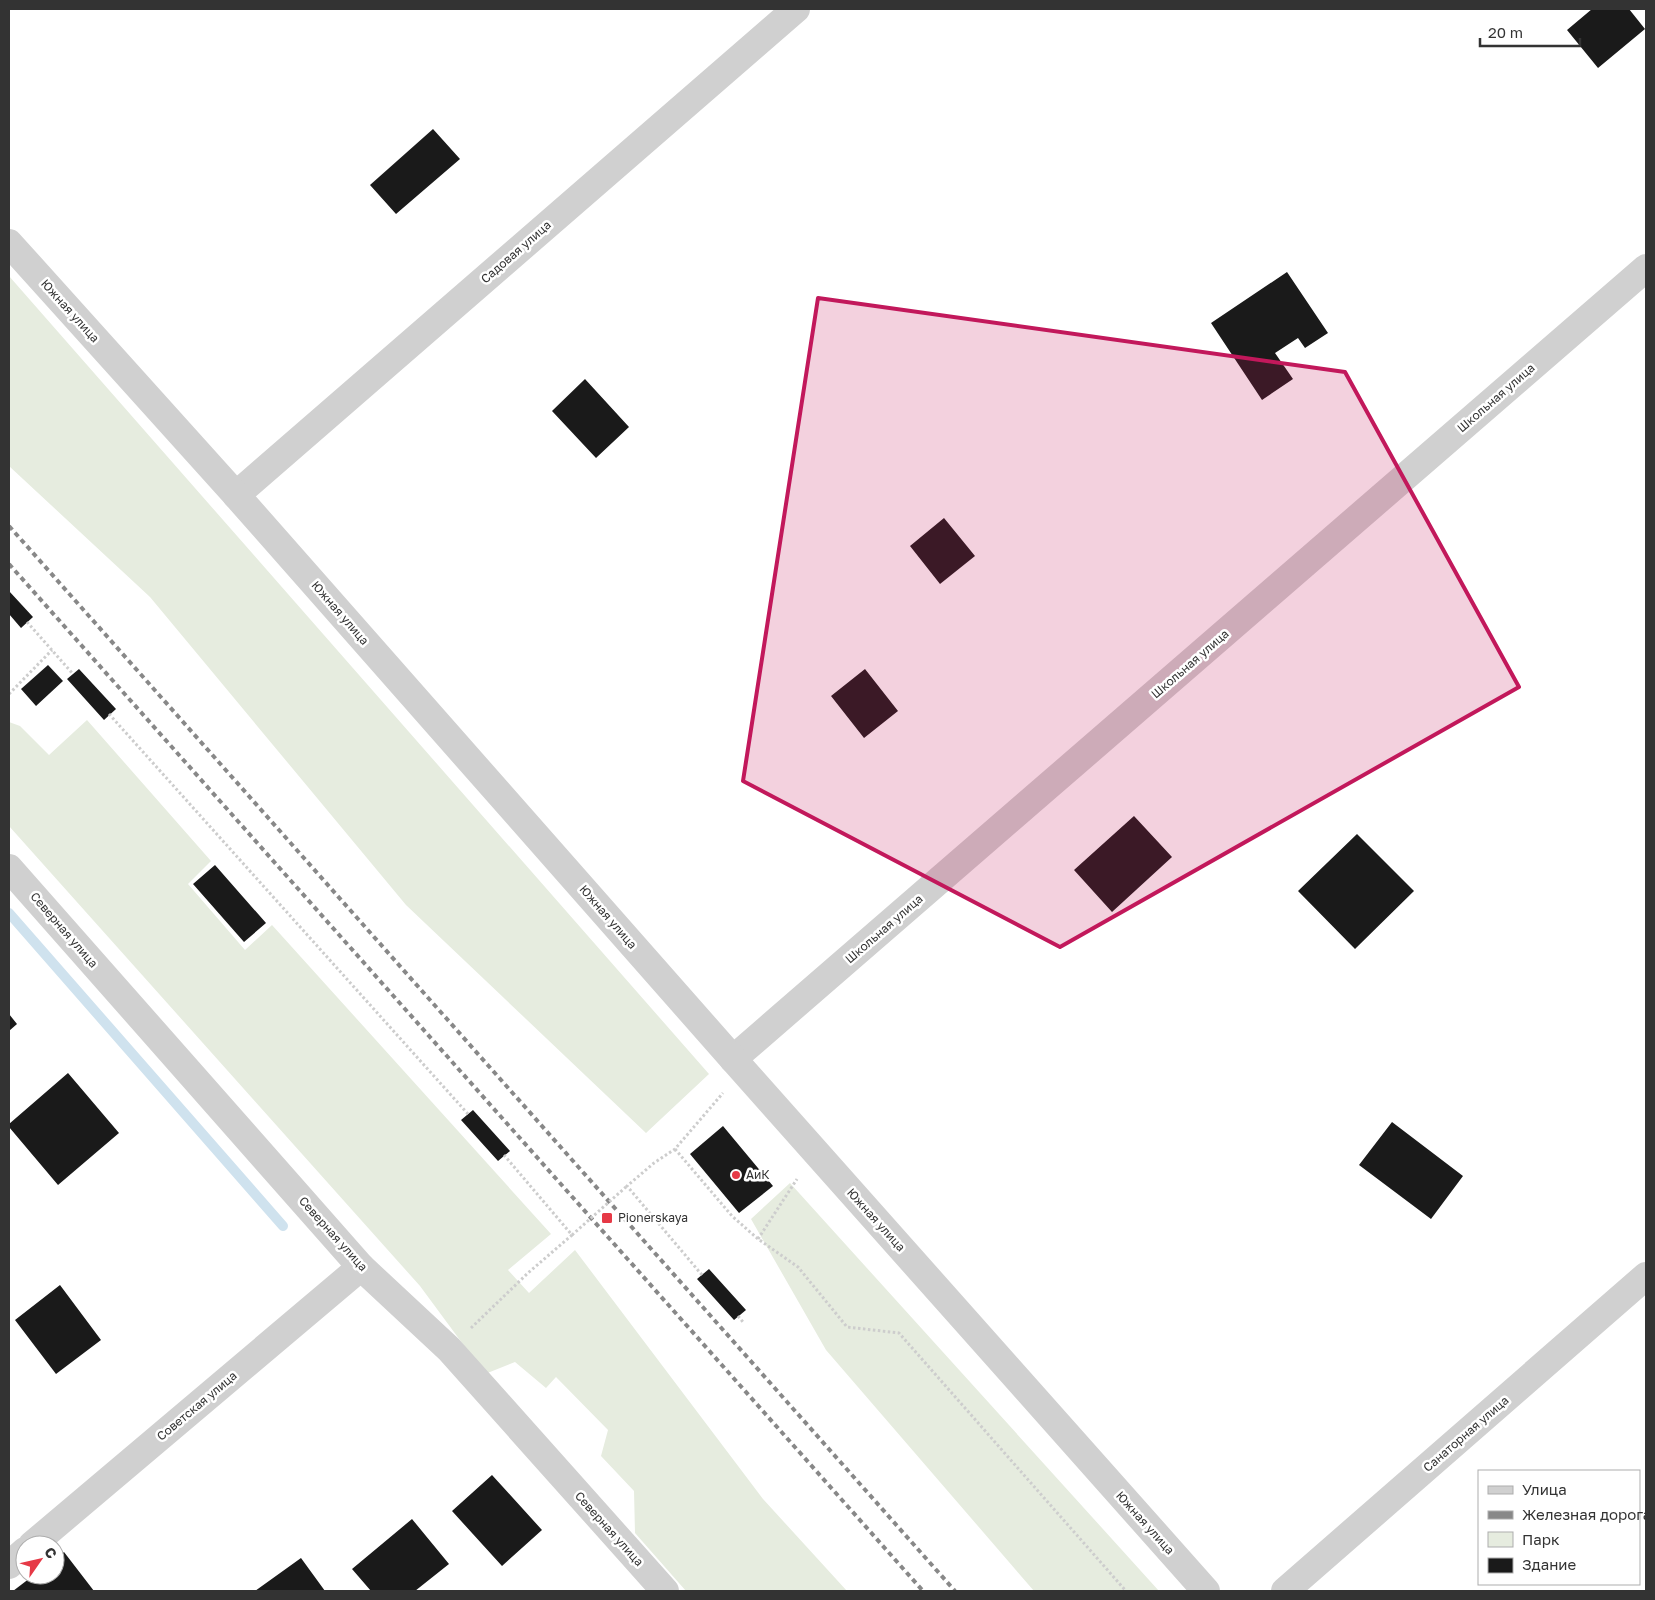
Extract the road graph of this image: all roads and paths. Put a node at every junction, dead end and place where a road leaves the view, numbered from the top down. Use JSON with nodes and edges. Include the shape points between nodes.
{"nodes":[{"id":1,"x":796,"y":9,"type":"edge"},
{"id":2,"x":9,"y":243,"type":"edge"},
{"id":3,"x":1646,"y":268,"type":"edge"},
{"id":4,"x":236,"y":496,"type":"junction"},
{"id":5,"x":27,"y":622,"type":"dead end"},
{"id":6,"x":52,"y":650,"type":"junction"},
{"id":7,"x":73,"y":674,"type":"dead end"},
{"id":8,"x":9,"y":694,"type":"edge"},
{"id":9,"x":110,"y":714,"type":"dead end"},
{"id":10,"x":9,"y":868,"type":"edge"},
{"id":11,"x":733,"y":1059,"type":"junction"},
{"id":12,"x":468,"y":1114,"type":"dead end"},
{"id":13,"x":675,"y":1149,"type":"junction"},
{"id":14,"x":816,"y":1152,"type":"junction"},
{"id":15,"x":504,"y":1155,"type":"dead end"},
{"id":16,"x":628,"y":1186,"type":"junction"},
{"id":17,"x":572,"y":1235,"type":"junction"},
{"id":18,"x":758,"y":1239,"type":"junction"},
{"id":19,"x":362,"y":1267,"type":"junction"},
{"id":20,"x":702,"y":1275,"type":"dead end"},
{"id":21,"x":1646,"y":1276,"type":"edge"},
{"id":22,"x":738,"y":1316,"type":"dead end"},
{"id":23,"x":743,"y":1322,"type":"dead end"},
{"id":24,"x":449,"y":1349,"type":"junction"},
{"id":25,"x":44,"y":1535,"type":"edge"},
{"id":26,"x":665,"y":1591,"type":"edge"},
{"id":27,"x":1126,"y":1591,"type":"edge"},
{"id":28,"x":1206,"y":1591,"type":"edge"},
{"id":29,"x":1285,"y":1591,"type":"edge"}],
"edges":[{"from":1,"to":4,"type":"street","name":"Садовая улица"},
{"from":2,"to":4,"type":"street","name":"Южная улица"},
{"from":3,"to":11,"type":"street","name":"Школьная улица"},
{"from":4,"to":11,"type":"street","name":"Южная улица"},
{"from":5,"to":6,"type":"path"},
{"from":6,"to":7,"type":"path"},
{"from":6,"to":8,"type":"path"},
{"from":9,"to":12,"type":"path"},
{"from":10,"to":19,"type":"street","name":"Северная улица"},
{"from":11,"to":13,"type":"path","via":[[723,1095]]},
{"from":11,"to":14,"type":"street","name":"Южная улица"},
{"from":13,"to":16,"type":"path"},
{"from":13,"to":18,"type":"path","via":[[732,1216]]},
{"from":14,"to":18,"type":"path"},
{"from":14,"to":28,"type":"street","name":"Южная улица"},
{"from":15,"to":17,"type":"path"},
{"from":16,"to":17,"type":"path","bridge":true},
{"from":16,"to":20,"type":"path"},
{"from":17,"to":24,"type":"path"},
{"from":18,"to":27,"type":"path","via":[[798,1267],[847,1327],[899,1333]]},
{"from":19,"to":24,"type":"street","name":"Северная улица"},
{"from":19,"to":25,"type":"street","name":"Советская улица"},
{"from":21,"to":29,"type":"street","name":"Санаторная улица"},
{"from":22,"to":23,"type":"path"},
{"from":24,"to":26,"type":"street","name":"Северная улица"}]}
